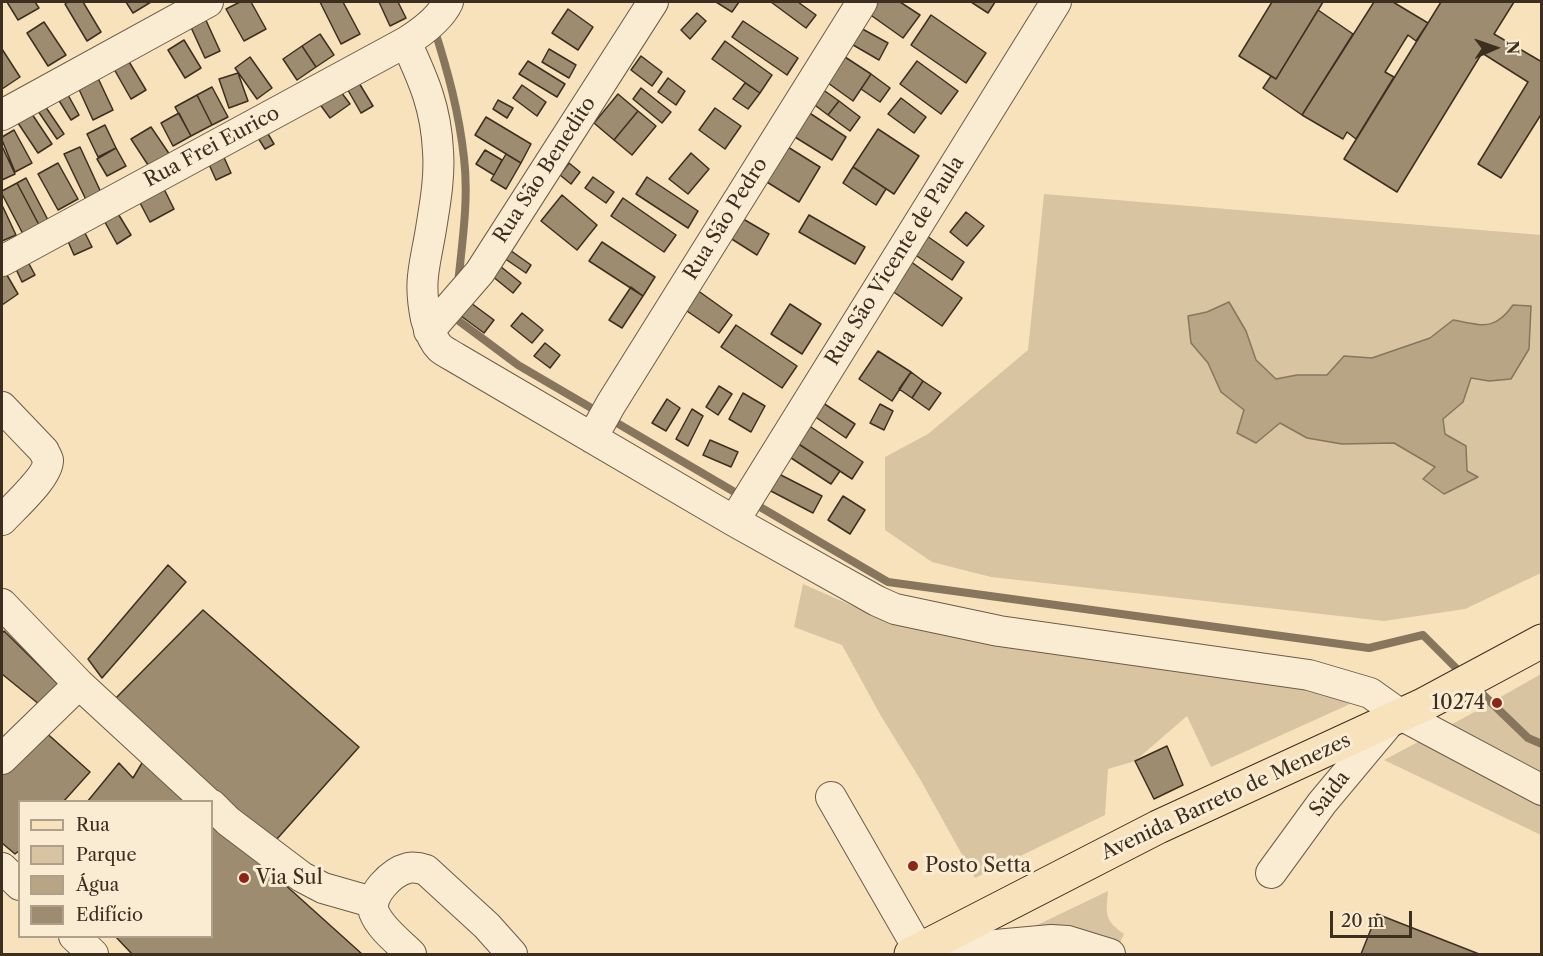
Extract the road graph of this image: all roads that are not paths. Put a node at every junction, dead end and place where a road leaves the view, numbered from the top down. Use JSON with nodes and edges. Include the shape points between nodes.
{"nodes":[{"id":1,"x":208,"y":2,"type":"edge"},
{"id":2,"x":652,"y":2,"type":"edge"},
{"id":3,"x":862,"y":2,"type":"edge"},
{"id":4,"x":1056,"y":2,"type":"edge"},
{"id":5,"x":446,"y":5,"type":"edge"},
{"id":6,"x":414,"y":37,"type":"junction"},
{"id":7,"x":2,"y":115,"type":"edge"},
{"id":8,"x":2,"y":261,"type":"edge"},
{"id":9,"x":435,"y":324,"type":"junction"},
{"id":10,"x":2,"y":407,"type":"edge"},
{"id":11,"x":601,"y":422,"type":"junction"},
{"id":12,"x":737,"y":516,"type":"junction"},
{"id":13,"x":2,"y":520,"type":"edge"},
{"id":14,"x":2,"y":604,"type":"edge"},
{"id":15,"x":1542,"y":641,"type":"edge"},
{"id":16,"x":79,"y":684,"type":"junction"},
{"id":17,"x":1405,"y":712,"type":"junction"},
{"id":18,"x":2,"y":759,"type":"edge"},
{"id":19,"x":1542,"y":790,"type":"edge"},
{"id":20,"x":831,"y":797,"type":"dead end"},
{"id":21,"x":206,"y":800,"type":"edge"},
{"id":22,"x":213,"y":807,"type":"edge"},
{"id":23,"x":2,"y":868,"type":"edge"},
{"id":24,"x":1271,"y":873,"type":"dead end"},
{"id":25,"x":18,"y":883,"type":"edge"},
{"id":26,"x":372,"y":902,"type":"junction"},
{"id":27,"x":76,"y":938,"type":"edge"},
{"id":28,"x":915,"y":952,"type":"edge"},
{"id":29,"x":93,"y":954,"type":"edge"},
{"id":30,"x":411,"y":954,"type":"edge"},
{"id":31,"x":512,"y":954,"type":"edge"},
{"id":32,"x":1110,"y":954,"type":"edge"}],
"edges":[{"from":1,"to":7,"type":"street"},
{"from":2,"to":9,"type":"street","name":"Rua São Benedito","via":[[480,272]]},
{"from":3,"to":11,"type":"street","name":"Rua São Pedro"},
{"from":4,"to":12,"type":"street","name":"Rua São Vicente de Paula"},
{"from":5,"to":6,"type":"street","name":"Rua Frei Eurico"},
{"from":6,"to":8,"type":"street","name":"Rua Frei Eurico"},
{"from":6,"to":9,"type":"street","via":[[436,123],[437,187],[421,288]]},
{"from":9,"to":11,"type":"street","via":[[439,347],[456,358]]},
{"from":10,"to":13,"type":"street","via":[[48,460],[41,478]]},
{"from":11,"to":12,"type":"street"},
{"from":12,"to":17,"type":"street","via":[[895,609],[999,630],[1309,675],[1370,693]]},
{"from":14,"to":16,"type":"street"},
{"from":15,"to":17,"type":"main road","name":"Avenida Barreto de Menezes"},
{"from":16,"to":18,"type":"street"},
{"from":16,"to":21,"type":"street"},
{"from":17,"to":19,"type":"street"},
{"from":17,"to":24,"type":"street","name":"Saida","via":[[1322,803]]},
{"from":17,"to":28,"type":"main road","name":"Avenida Barreto de Menezes","via":[[1158,827]]},
{"from":20,"to":28,"type":"street"},
{"from":22,"to":26,"type":"street","via":[[302,877],[323,888]]},
{"from":23,"to":25,"type":"street"},
{"from":26,"to":30,"type":"street","via":[[377,920]]},
{"from":26,"to":31,"type":"street","via":[[376,892],[400,871],[418,867],[487,926]]},
{"from":27,"to":29,"type":"street"},
{"from":28,"to":32,"type":"street","via":[[1035,940],[1068,941]]}]}
